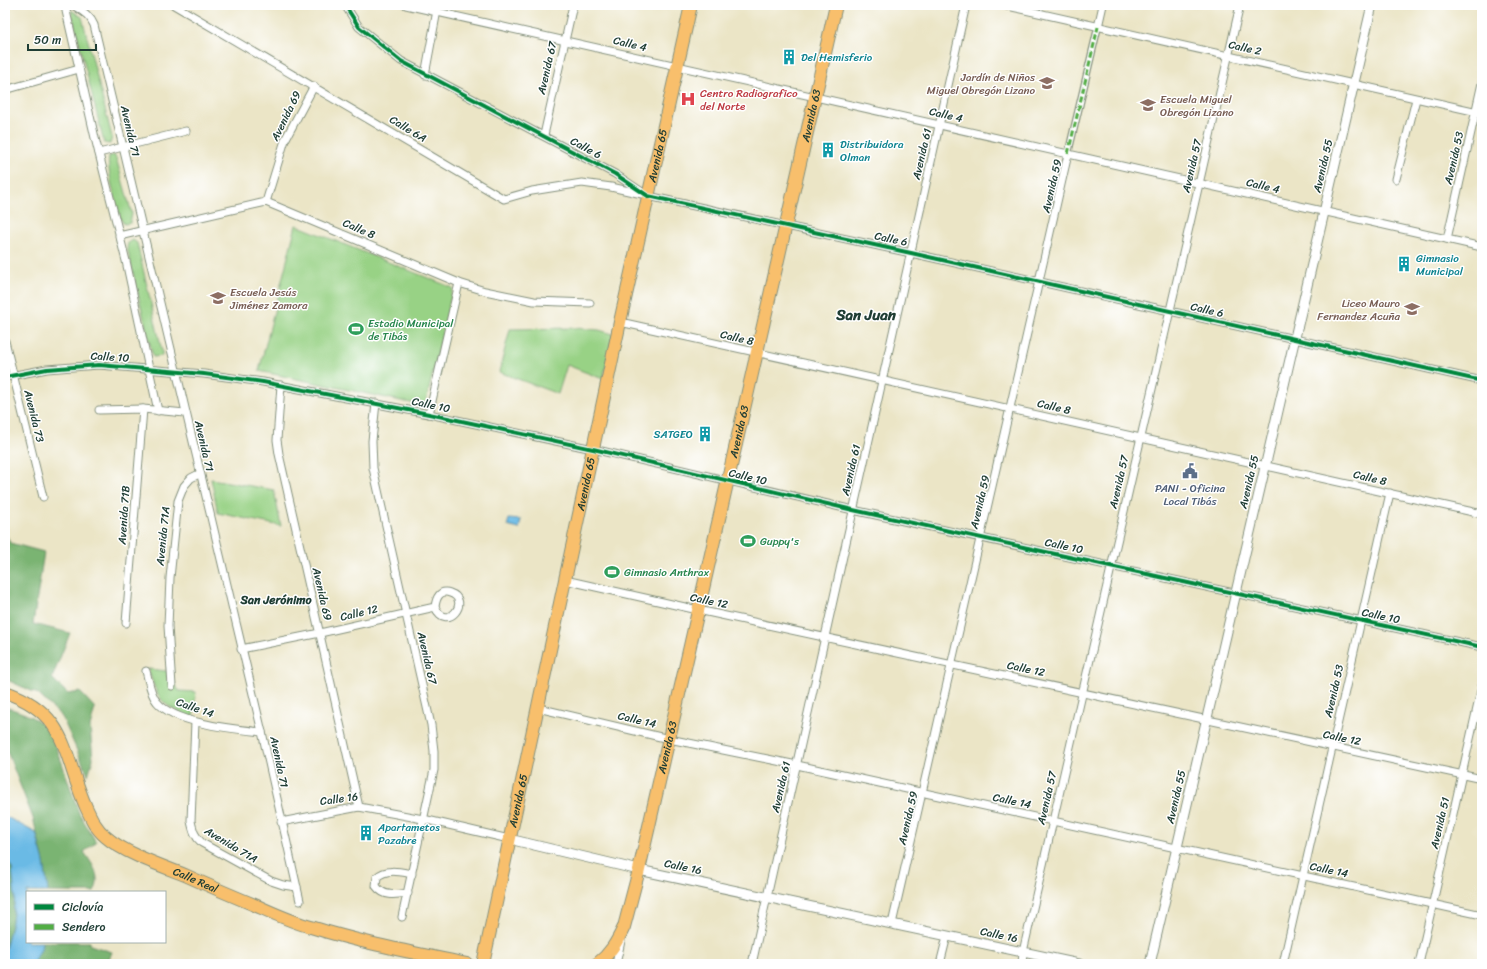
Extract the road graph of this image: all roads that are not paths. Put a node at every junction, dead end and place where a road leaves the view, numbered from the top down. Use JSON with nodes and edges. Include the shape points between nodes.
{"nodes":[{"id":1,"x":68,"y":5,"type":"edge"},
{"id":2,"x":73,"y":5,"type":"edge"},
{"id":3,"x":174,"y":5,"type":"edge"},
{"id":4,"x":345,"y":5,"type":"edge"},
{"id":5,"x":406,"y":5,"type":"edge"},
{"id":6,"x":573,"y":5,"type":"edge"},
{"id":7,"x":691,"y":5,"type":"edge"},
{"id":8,"x":836,"y":5,"type":"edge"},
{"id":9,"x":966,"y":5,"type":"edge"},
{"id":10,"x":1003,"y":5,"type":"edge"},
{"id":11,"x":1103,"y":5,"type":"edge"},
{"id":12,"x":1240,"y":5,"type":"edge"},
{"id":13,"x":1372,"y":5,"type":"edge"},
{"id":14,"x":438,"y":8,"type":"edge"},
{"id":15,"x":1098,"y":27,"type":"junction"},
{"id":16,"x":565,"y":41,"type":"junction"},
{"id":17,"x":1228,"y":56,"type":"junction"},
{"id":18,"x":677,"y":66,"type":"junction"},
{"id":19,"x":79,"y":69,"type":"junction"},
{"id":20,"x":426,"y":75,"type":"junction"},
{"id":21,"x":1482,"y":83,"type":"edge"},
{"id":22,"x":1354,"y":84,"type":"junction"},
{"id":23,"x":314,"y":86,"type":"junction"},
{"id":24,"x":5,"y":90,"type":"edge"},
{"id":25,"x":815,"y":97,"type":"junction"},
{"id":26,"x":1416,"y":99,"type":"junction"},
{"id":27,"x":1479,"y":113,"type":"edge"},
{"id":28,"x":939,"y":125,"type":"junction"},
{"id":29,"x":186,"y":131,"type":"dead end"},
{"id":30,"x":544,"y":136,"type":"junction"},
{"id":31,"x":123,"y":148,"type":"junction"},
{"id":32,"x":99,"y":153,"type":"junction"},
{"id":33,"x":1068,"y":154,"type":"junction"},
{"id":34,"x":615,"y":174,"type":"junction"},
{"id":35,"x":1396,"y":179,"type":"dead end"},
{"id":36,"x":1199,"y":183,"type":"junction"},
{"id":37,"x":611,"y":187,"type":"junction"},
{"id":38,"x":648,"y":196,"type":"junction"},
{"id":39,"x":266,"y":202,"type":"junction"},
{"id":40,"x":1325,"y":211,"type":"junction"},
{"id":41,"x":786,"y":226,"type":"junction"},
{"id":42,"x":143,"y":230,"type":"junction"},
{"id":43,"x":120,"y":236,"type":"junction"},
{"id":44,"x":1447,"y":239,"type":"junction"},
{"id":45,"x":1482,"y":246,"type":"edge"},
{"id":46,"x":911,"y":253,"type":"junction"},
{"id":47,"x":1039,"y":281,"type":"junction"},
{"id":48,"x":459,"y":283,"type":"junction"},
{"id":49,"x":590,"y":303,"type":"dead end"},
{"id":50,"x":1170,"y":311,"type":"junction"},
{"id":51,"x":620,"y":322,"type":"junction"},
{"id":52,"x":1295,"y":339,"type":"junction"},
{"id":53,"x":5,"y":341,"type":"edge"},
{"id":54,"x":757,"y":353,"type":"junction"},
{"id":55,"x":150,"y":369,"type":"junction"},
{"id":56,"x":176,"y":371,"type":"junction"},
{"id":57,"x":13,"y":376,"type":"junction"},
{"id":58,"x":5,"y":377,"type":"edge"},
{"id":59,"x":882,"y":380,"type":"junction"},
{"id":60,"x":1482,"y":381,"type":"edge"},
{"id":61,"x":281,"y":385,"type":"junction"},
{"id":62,"x":376,"y":403,"type":"junction"},
{"id":63,"x":143,"y":409,"type":"junction"},
{"id":64,"x":1010,"y":409,"type":"junction"},
{"id":65,"x":100,"y":410,"type":"dead end"},
{"id":66,"x":158,"y":411,"type":"junction"},
{"id":67,"x":185,"y":413,"type":"junction"},
{"id":68,"x":429,"y":414,"type":"junction"},
{"id":69,"x":1140,"y":438,"type":"junction"},
{"id":70,"x":593,"y":450,"type":"junction"},
{"id":71,"x":1266,"y":466,"type":"junction"},
{"id":72,"x":199,"y":474,"type":"junction"},
{"id":73,"x":727,"y":481,"type":"junction"},
{"id":74,"x":1390,"y":493,"type":"junction"},
{"id":75,"x":42,"y":496,"type":"dead end"},
{"id":76,"x":853,"y":510,"type":"junction"},
{"id":77,"x":1482,"y":514,"type":"edge"},
{"id":78,"x":981,"y":537,"type":"junction"},
{"id":79,"x":1111,"y":566,"type":"junction"},
{"id":80,"x":565,"y":580,"type":"junction"},
{"id":81,"x":1236,"y":593,"type":"junction"},
{"id":82,"x":434,"y":607,"type":"dead end"},
{"id":83,"x":698,"y":610,"type":"junction"},
{"id":84,"x":406,"y":614,"type":"junction"},
{"id":85,"x":1361,"y":621,"type":"junction"},
{"id":86,"x":126,"y":623,"type":"dead end"},
{"id":87,"x":320,"y":634,"type":"junction"},
{"id":88,"x":825,"y":637,"type":"junction"},
{"id":89,"x":1482,"y":647,"type":"edge"},
{"id":90,"x":242,"y":649,"type":"junction"},
{"id":91,"x":952,"y":664,"type":"junction"},
{"id":92,"x":146,"y":671,"type":"dead end"},
{"id":93,"x":172,"y":686,"type":"dead end"},
{"id":94,"x":1482,"y":686,"type":"edge"},
{"id":95,"x":5,"y":692,"type":"edge"},
{"id":96,"x":1082,"y":692,"type":"junction"},
{"id":97,"x":538,"y":708,"type":"junction"},
{"id":98,"x":1206,"y":719,"type":"junction"},
{"id":99,"x":195,"y":722,"type":"junction"},
{"id":100,"x":262,"y":732,"type":"junction"},
{"id":101,"x":668,"y":739,"type":"junction"},
{"id":102,"x":1332,"y":747,"type":"junction"},
{"id":103,"x":797,"y":765,"type":"junction"},
{"id":104,"x":1462,"y":775,"type":"junction"},
{"id":105,"x":1482,"y":779,"type":"edge"},
{"id":106,"x":922,"y":793,"type":"junction"},
{"id":107,"x":359,"y":807,"type":"junction"},
{"id":108,"x":423,"y":819,"type":"junction"},
{"id":109,"x":1053,"y":821,"type":"junction"},
{"id":110,"x":281,"y":822,"type":"junction"},
{"id":111,"x":509,"y":839,"type":"junction"},
{"id":112,"x":1176,"y":848,"type":"junction"},
{"id":113,"x":639,"y":870,"type":"junction"},
{"id":114,"x":412,"y":874,"type":"junction"},
{"id":115,"x":1303,"y":876,"type":"junction"},
{"id":116,"x":297,"y":887,"type":"junction"},
{"id":117,"x":408,"y":893,"type":"junction"},
{"id":118,"x":767,"y":897,"type":"junction"},
{"id":119,"x":300,"y":901,"type":"dead end"},
{"id":120,"x":1433,"y":904,"type":"junction"},
{"id":121,"x":1482,"y":915,"type":"edge"},
{"id":122,"x":402,"y":917,"type":"dead end"},
{"id":123,"x":892,"y":924,"type":"junction"},
{"id":124,"x":624,"y":927,"type":"junction"},
{"id":125,"x":947,"y":936,"type":"junction"},
{"id":126,"x":1022,"y":952,"type":"junction"},
{"id":127,"x":467,"y":964,"type":"edge"},
{"id":128,"x":483,"y":964,"type":"edge"},
{"id":129,"x":597,"y":964,"type":"edge"},
{"id":130,"x":616,"y":964,"type":"edge"},
{"id":131,"x":752,"y":964,"type":"edge"},
{"id":132,"x":940,"y":964,"type":"edge"},
{"id":133,"x":1022,"y":964,"type":"edge"},
{"id":134,"x":1080,"y":964,"type":"edge"},
{"id":135,"x":1150,"y":964,"type":"edge"},
{"id":136,"x":1283,"y":964,"type":"edge"},
{"id":137,"x":1419,"y":964,"type":"edge"}],
"edges":[{"from":1,"to":19,"type":"street","via":[[66,11]]},
{"from":2,"to":31,"type":"street","name":"Avenida 71","via":[[87,14],[94,25]]},
{"from":3,"to":23,"type":"street","name":"Calle 6A"},
{"from":4,"to":20,"type":"street","name":"Calle 6","via":[[359,27],[374,40],[401,61]]},
{"from":5,"to":14,"type":"street","name":"Calle 4"},
{"from":6,"to":16,"type":"street","name":"Avenida 67"},
{"from":7,"to":18,"type":"main road","name":"Avenida 65"},
{"from":8,"to":25,"type":"main road","name":"Avenida 63"},
{"from":9,"to":28,"type":"street","name":"Avenida 61"},
{"from":10,"to":15,"type":"street","name":"Calle 2"},
{"from":11,"to":15,"type":"street","name":"Avenida 59"},
{"from":12,"to":17,"type":"street","name":"Avenida 57"},
{"from":13,"to":22,"type":"street","name":"Avenida 55"},
{"from":14,"to":16,"type":"street","name":"Calle 4"},
{"from":14,"to":20,"type":"street"},
{"from":15,"to":17,"type":"street","name":"Calle 2"},
{"from":15,"to":33,"type":"street","name":"Avenida 59"},
{"from":16,"to":18,"type":"street","name":"Calle 4"},
{"from":16,"to":30,"type":"street","name":"Avenida 67"},
{"from":17,"to":22,"type":"street","name":"Calle 2"},
{"from":17,"to":36,"type":"street","name":"Avenida 57"},
{"from":18,"to":25,"type":"street","name":"Calle 4"},
{"from":18,"to":38,"type":"main road","name":"Avenida 65"},
{"from":19,"to":24,"type":"street"},
{"from":19,"to":32,"type":"street"},
{"from":20,"to":30,"type":"street","name":"Calle 6"},
{"from":21,"to":27,"type":"street","name":"Avenida 53"},
{"from":22,"to":26,"type":"street","name":"Calle 2"},
{"from":22,"to":40,"type":"street","name":"Avenida 55"},
{"from":23,"to":37,"type":"street","name":"Calle 6A","via":[[504,199],[582,183]]},
{"from":23,"to":39,"type":"street","name":"Avenida 69","via":[[285,140]]},
{"from":25,"to":28,"type":"street","name":"Calle 4"},
{"from":25,"to":41,"type":"main road","name":"Avenida 63"},
{"from":26,"to":27,"type":"street","name":"Calle 2"},
{"from":26,"to":35,"type":"street"},
{"from":27,"to":44,"type":"street","name":"Avenida 53"},
{"from":28,"to":33,"type":"street","name":"Calle 4"},
{"from":28,"to":46,"type":"street","name":"Avenida 61"},
{"from":29,"to":31,"type":"street"},
{"from":30,"to":34,"type":"street","name":"Calle 6"},
{"from":31,"to":32,"type":"street"},
{"from":31,"to":42,"type":"street","name":"Avenida 71"},
{"from":32,"to":43,"type":"street"},
{"from":33,"to":36,"type":"street","name":"Calle 4"},
{"from":33,"to":47,"type":"street","name":"Avenida 59"},
{"from":34,"to":37,"type":"street"},
{"from":34,"to":38,"type":"street","name":"Calle 6"},
{"from":36,"to":40,"type":"street","name":"Calle 4"},
{"from":36,"to":50,"type":"street","name":"Avenida 57"},
{"from":37,"to":38,"type":"street","name":"Calle 6A"},
{"from":38,"to":41,"type":"street","name":"Calle 6"},
{"from":38,"to":51,"type":"main road","name":"Avenida 65"},
{"from":39,"to":42,"type":"street"},
{"from":39,"to":48,"type":"street","name":"Calle 8"},
{"from":40,"to":44,"type":"street","name":"Calle 4"},
{"from":40,"to":52,"type":"street","name":"Avenida 55"},
{"from":41,"to":46,"type":"street","name":"Calle 6"},
{"from":41,"to":54,"type":"main road","name":"Avenida 63"},
{"from":42,"to":43,"type":"street"},
{"from":42,"to":56,"type":"street","name":"Avenida 71"},
{"from":43,"to":55,"type":"street"},
{"from":44,"to":45,"type":"street","name":"Calle 4"},
{"from":46,"to":47,"type":"street","name":"Calle 6"},
{"from":46,"to":59,"type":"street","name":"Avenida 61"},
{"from":47,"to":50,"type":"street","name":"Calle 6"},
{"from":47,"to":64,"type":"street","name":"Avenida 59"},
{"from":48,"to":49,"type":"street","name":"Calle 8","via":[[534,301]]},
{"from":48,"to":68,"type":"street"},
{"from":50,"to":52,"type":"street","name":"Calle 6"},
{"from":50,"to":69,"type":"street","name":"Avenida 57"},
{"from":51,"to":54,"type":"street","name":"Calle 8"},
{"from":51,"to":70,"type":"main road","name":"Avenida 65"},
{"from":52,"to":60,"type":"street","name":"Calle 6"},
{"from":52,"to":71,"type":"street","name":"Avenida 55"},
{"from":53,"to":57,"type":"street","name":"Avenida 73"},
{"from":54,"to":59,"type":"street","name":"Calle 8"},
{"from":54,"to":73,"type":"main road","name":"Avenida 63"},
{"from":55,"to":56,"type":"street","name":"Calle 10"},
{"from":55,"to":57,"type":"street","name":"Calle 10","via":[[80,365],[47,368]]},
{"from":55,"to":66,"type":"street"},
{"from":56,"to":61,"type":"street","name":"Calle 10"},
{"from":56,"to":67,"type":"street","name":"Avenida 71"},
{"from":57,"to":58,"type":"street","name":"Calle 10"},
{"from":57,"to":75,"type":"street","name":"Avenida 73"},
{"from":59,"to":64,"type":"street","name":"Calle 8"},
{"from":59,"to":76,"type":"street","name":"Avenida 61"},
{"from":61,"to":62,"type":"street","name":"Calle 10"},
{"from":61,"to":87,"type":"street","name":"Avenida 69","via":[[277,440],[279,454]]},
{"from":62,"to":68,"type":"street","name":"Calle 10"},
{"from":62,"to":84,"type":"street","name":"Avenida 67","via":[[372,468]]},
{"from":63,"to":65,"type":"street"},
{"from":63,"to":66,"type":"street"},
{"from":63,"to":86,"type":"street","name":"Avenida 71B"},
{"from":64,"to":69,"type":"street","name":"Calle 8"},
{"from":64,"to":78,"type":"street","name":"Avenida 59"},
{"from":66,"to":67,"type":"street"},
{"from":67,"to":72,"type":"street","name":"Avenida 71"},
{"from":68,"to":70,"type":"street","name":"Calle 10"},
{"from":69,"to":71,"type":"street","name":"Calle 8"},
{"from":69,"to":79,"type":"street","name":"Avenida 57"},
{"from":70,"to":73,"type":"street","name":"Calle 10"},
{"from":70,"to":80,"type":"main road","name":"Avenida 65"},
{"from":71,"to":74,"type":"street","name":"Calle 8"},
{"from":71,"to":81,"type":"street","name":"Avenida 55"},
{"from":72,"to":90,"type":"street","name":"Avenida 71"},
{"from":72,"to":93,"type":"street","name":"Avenida 71A","via":[[184,486],[178,501],[168,626]]},
{"from":73,"to":76,"type":"street","name":"Calle 10"},
{"from":73,"to":83,"type":"main road","name":"Avenida 63"},
{"from":74,"to":77,"type":"street","name":"Calle 8"},
{"from":74,"to":85,"type":"street","name":"Avenida 53"},
{"from":76,"to":78,"type":"street","name":"Calle 10"},
{"from":76,"to":88,"type":"street","name":"Avenida 61"},
{"from":78,"to":79,"type":"street","name":"Calle 10"},
{"from":78,"to":91,"type":"street","name":"Avenida 59"},
{"from":79,"to":81,"type":"street","name":"Calle 10"},
{"from":79,"to":96,"type":"street","name":"Avenida 57"},
{"from":80,"to":83,"type":"street","name":"Calle 12"},
{"from":80,"to":97,"type":"main road","name":"Avenida 65"},
{"from":81,"to":85,"type":"street","name":"Calle 10"},
{"from":81,"to":98,"type":"street","name":"Avenida 55"},
{"from":82,"to":84,"type":"street","name":"Calle 12"},
{"from":83,"to":88,"type":"street","name":"Calle 12"},
{"from":83,"to":101,"type":"main road","name":"Avenida 63"},
{"from":84,"to":87,"type":"street","name":"Calle 12"},
{"from":84,"to":108,"type":"street","name":"Avenida 67","via":[[431,725],[434,751],[434,770]]},
{"from":85,"to":89,"type":"street","name":"Calle 10"},
{"from":85,"to":102,"type":"street","name":"Avenida 53"},
{"from":87,"to":90,"type":"street","name":"Calle 12"},
{"from":87,"to":107,"type":"street","name":"Avenida 69"},
{"from":88,"to":91,"type":"street","name":"Calle 12"},
{"from":88,"to":103,"type":"street","name":"Avenida 61"},
{"from":90,"to":100,"type":"street","name":"Avenida 71"},
{"from":91,"to":96,"type":"street","name":"Calle 12"},
{"from":91,"to":106,"type":"street","name":"Avenida 59"},
{"from":92,"to":99,"type":"street","name":"Calle 14","via":[[157,702],[170,712]]},
{"from":94,"to":104,"type":"street","name":"Avenida 51"},
{"from":95,"to":127,"type":"main road","name":"Calle Real","via":[[30,702],[46,715],[57,729],[93,821],[106,837],[116,844],[309,927]]},
{"from":96,"to":98,"type":"street","name":"Calle 12"},
{"from":96,"to":109,"type":"street","name":"Avenida 57"},
{"from":97,"to":101,"type":"street","name":"Calle 14"},
{"from":97,"to":111,"type":"main road","name":"Avenida 65"},
{"from":98,"to":102,"type":"street","name":"Calle 12"},
{"from":98,"to":112,"type":"street","name":"Avenida 55"},
{"from":99,"to":100,"type":"street","name":"Calle 14"},
{"from":99,"to":116,"type":"street","name":"Avenida 71A","via":[[191,821],[196,838],[271,881]]},
{"from":100,"to":110,"type":"street","name":"Avenida 71"},
{"from":101,"to":103,"type":"street","name":"Calle 14"},
{"from":101,"to":113,"type":"main road","name":"Avenida 63"},
{"from":102,"to":104,"type":"street","name":"Calle 12"},
{"from":102,"to":115,"type":"street","name":"Avenida 53"},
{"from":103,"to":106,"type":"street","name":"Calle 14"},
{"from":103,"to":118,"type":"street","name":"Avenida 61"},
{"from":104,"to":105,"type":"street","name":"Calle 12"},
{"from":104,"to":120,"type":"street","name":"Avenida 51"},
{"from":106,"to":109,"type":"street","name":"Calle 14"},
{"from":106,"to":123,"type":"street","name":"Avenida 59"},
{"from":107,"to":108,"type":"street","name":"Calle 16"},
{"from":107,"to":110,"type":"street","name":"Calle 16"},
{"from":108,"to":111,"type":"street","name":"Calle 16"},
{"from":108,"to":114,"type":"street","name":"Avenida 67"},
{"from":109,"to":112,"type":"street","name":"Calle 14"},
{"from":109,"to":126,"type":"street","name":"Avenida 57"},
{"from":110,"to":116,"type":"street","name":"Avenida 71"},
{"from":111,"to":113,"type":"street","name":"Calle 16"},
{"from":111,"to":128,"type":"main road","name":"Avenida 65"},
{"from":112,"to":115,"type":"street","name":"Calle 14"},
{"from":112,"to":135,"type":"street","name":"Avenida 55"},
{"from":113,"to":118,"type":"street","name":"Calle 16"},
{"from":113,"to":124,"type":"main road","name":"Avenida 63"},
{"from":114,"to":117,"type":"street","name":"Avenida 67"},
{"from":114,"to":117,"type":"street","via":[[384,872],[376,881],[376,886],[384,894]]},
{"from":115,"to":120,"type":"street","name":"Calle 14"},
{"from":115,"to":136,"type":"street","name":"Avenida 53"},
{"from":116,"to":119,"type":"street","name":"Avenida 71"},
{"from":117,"to":122,"type":"street","name":"Avenida 67"},
{"from":118,"to":123,"type":"street","name":"Calle 16"},
{"from":118,"to":131,"type":"street","name":"Avenida 61"},
{"from":120,"to":121,"type":"street","name":"Calle 14"},
{"from":120,"to":137,"type":"street","name":"Avenida 51"},
{"from":123,"to":125,"type":"street","name":"Calle 16"},
{"from":124,"to":129,"type":"main road","name":"Avenida 63","via":[[615,945]]},
{"from":124,"to":130,"type":"street","name":"Avenida 63"},
{"from":125,"to":126,"type":"street","name":"Calle 16"},
{"from":125,"to":132,"type":"street"},
{"from":126,"to":133,"type":"street","name":"Avenida 57"},
{"from":126,"to":134,"type":"street","name":"Calle 16"}]}
